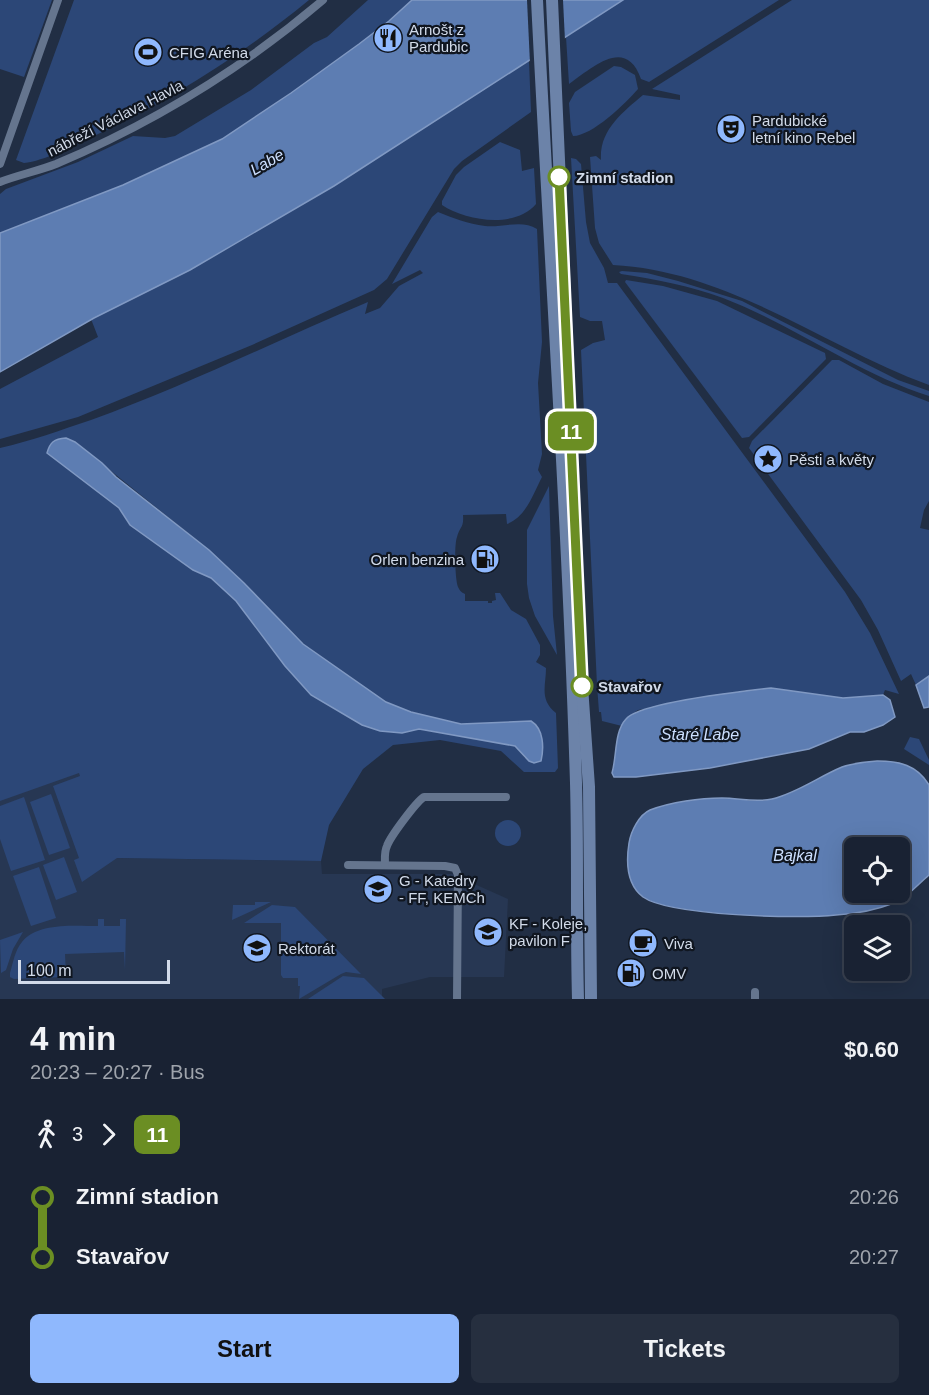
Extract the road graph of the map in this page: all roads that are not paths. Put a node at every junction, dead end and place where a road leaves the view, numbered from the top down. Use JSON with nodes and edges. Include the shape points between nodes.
{"nodes":[{"id":1,"x":58,"y":0,"type":"edge"},
{"id":2,"x":323,"y":0,"type":"edge"},
{"id":3,"x":537,"y":0,"type":"edge"},
{"id":4,"x":552,"y":0,"type":"edge"},
{"id":5,"x":0,"y":164,"type":"edge"},
{"id":6,"x":0,"y":182,"type":"edge"},
{"id":7,"x":506,"y":797,"type":"dead end"},
{"id":8,"x":348,"y":865,"type":"dead end"},
{"id":9,"x":385,"y":865,"type":"junction"},
{"id":10,"x":457,"y":999,"type":"edge"},
{"id":11,"x":578,"y":999,"type":"edge"},
{"id":12,"x":591,"y":999,"type":"edge"}],
"edges":[{"from":1,"to":5,"type":"street"},
{"from":2,"to":6,"type":"street","name":"nábřeží Václava Havla","via":[[242,62],[151,118],[57,163]]},
{"from":3,"to":11,"type":"main road","via":[[573,700]]},
{"from":4,"to":12,"type":"main road","via":[[589,787]]},
{"from":7,"to":9,"type":"street","via":[[424,797],[388,842]]},
{"from":8,"to":9,"type":"street"},
{"from":9,"to":10,"type":"street","via":[[444,866],[457,871]]}]}
